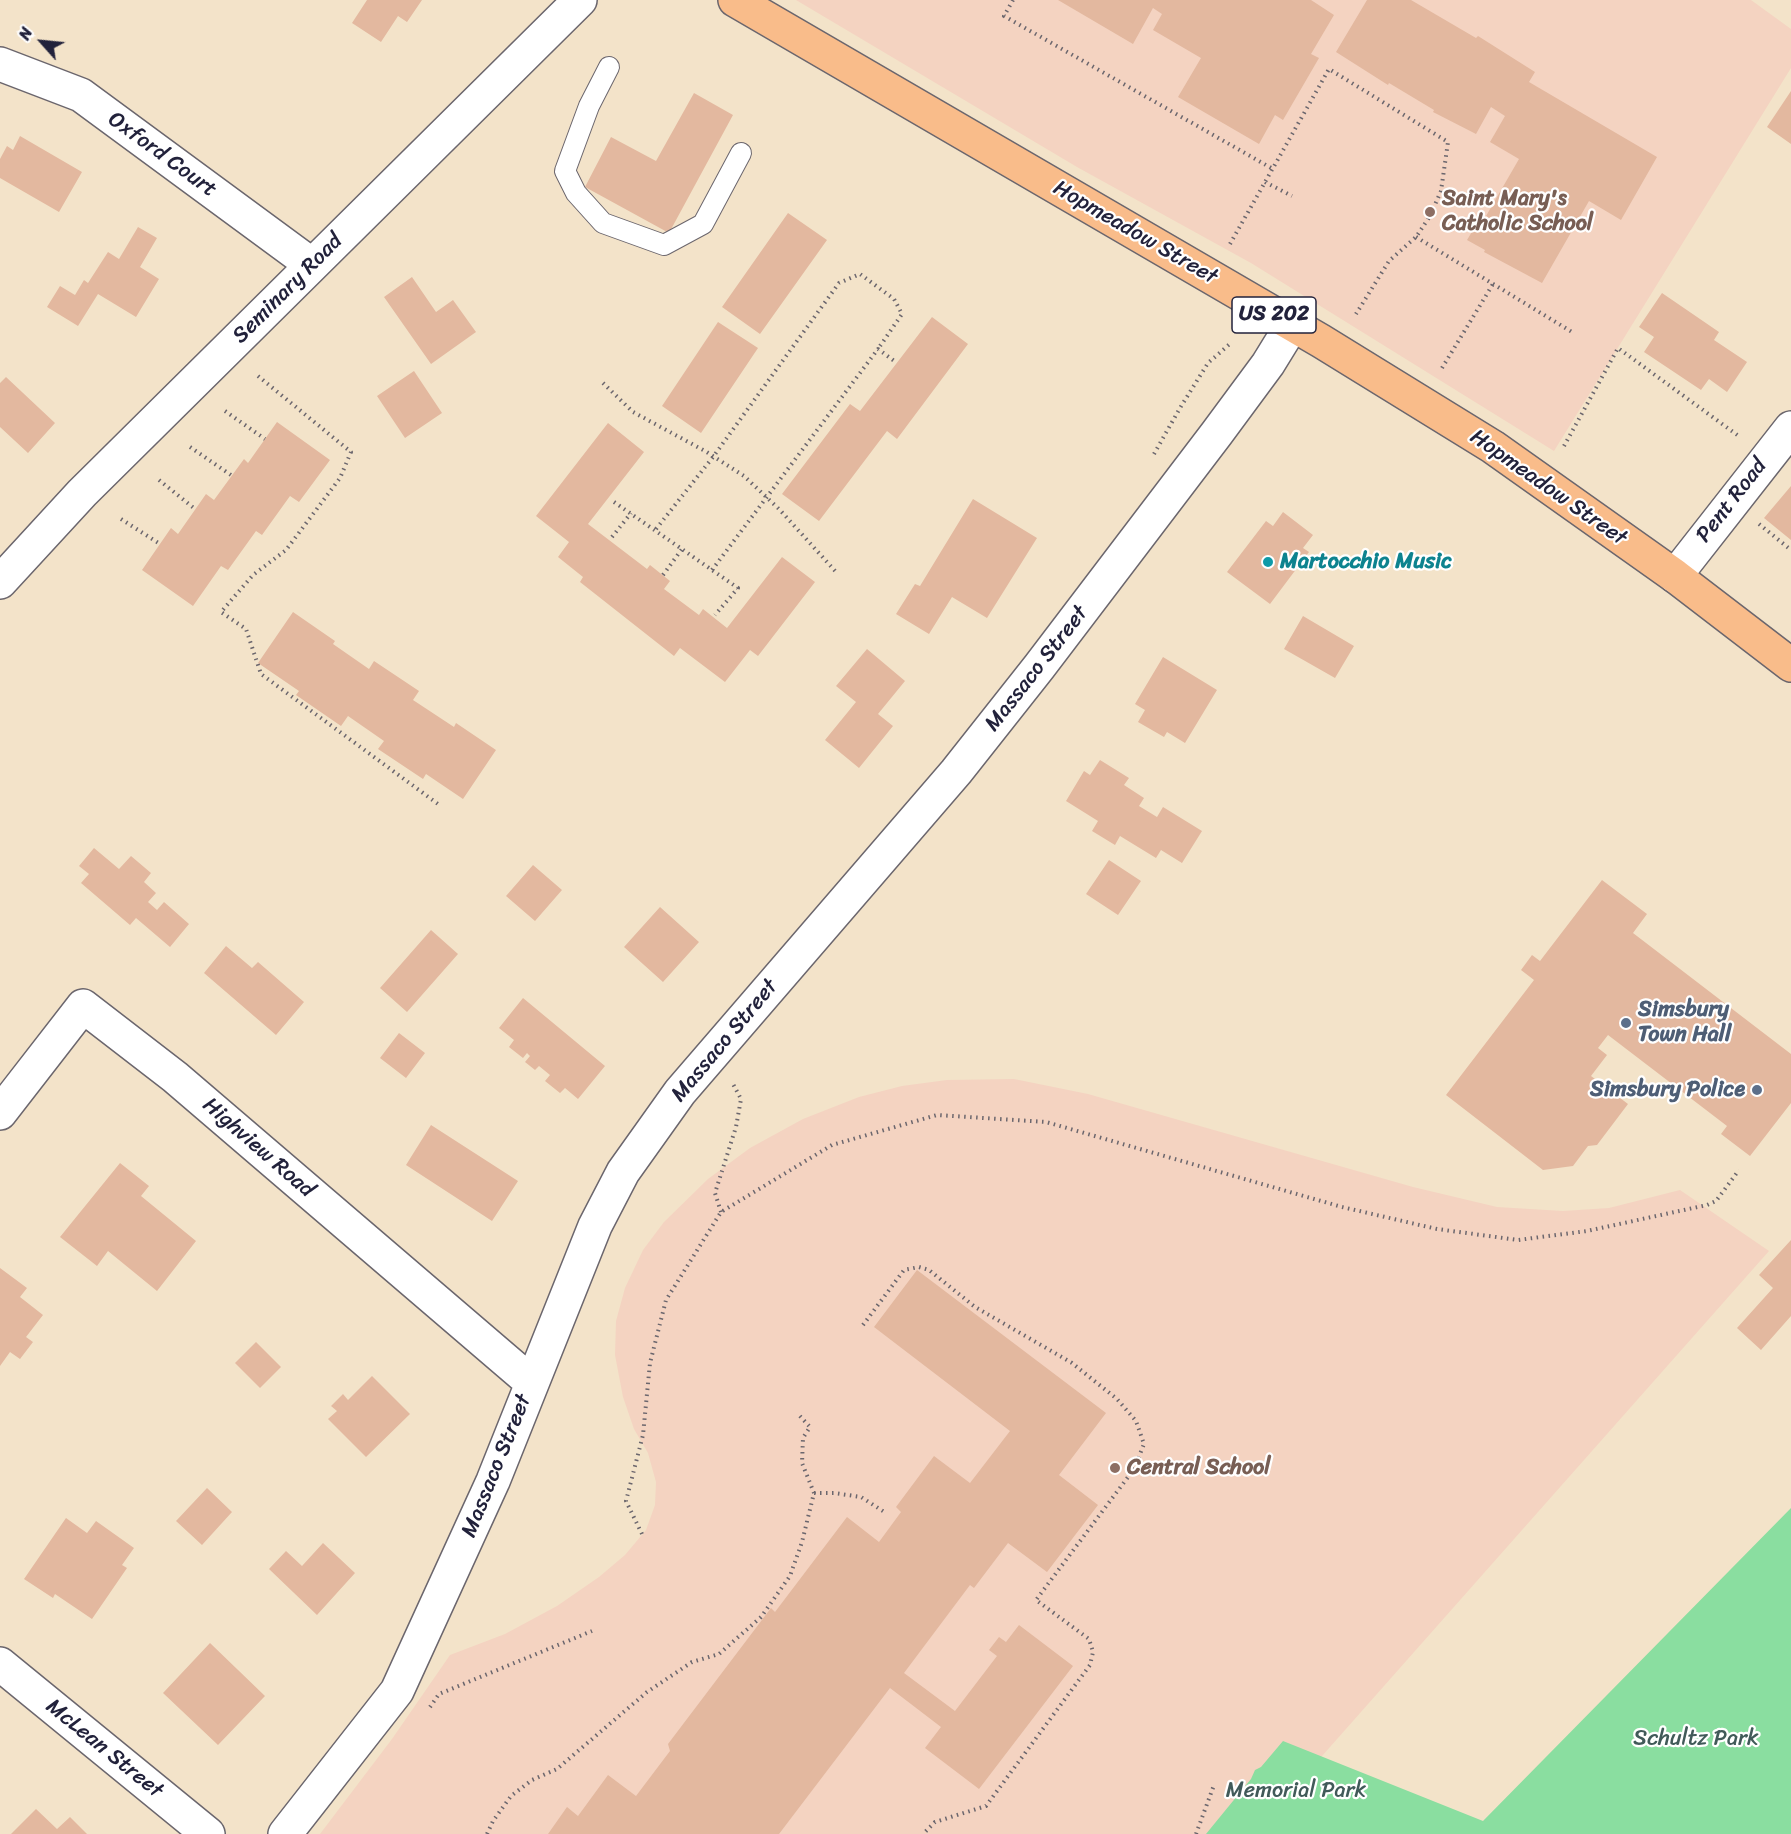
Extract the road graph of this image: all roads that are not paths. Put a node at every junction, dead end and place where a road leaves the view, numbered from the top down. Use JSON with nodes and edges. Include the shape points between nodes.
{"nodes":[{"id":1,"x":580,"y":0,"type":"edge"},
{"id":2,"x":735,"y":0,"type":"edge"},
{"id":3,"x":0,"y":64,"type":"edge"},
{"id":4,"x":609,"y":67,"type":"dead end"},
{"id":5,"x":741,"y":153,"type":"dead end"},
{"id":6,"x":312,"y":265,"type":"junction"},
{"id":7,"x":1292,"y":325,"type":"junction"},
{"id":8,"x":1791,"y":428,"type":"edge"},
{"id":9,"x":1675,"y":576,"type":"junction"},
{"id":10,"x":0,"y":582,"type":"edge"},
{"id":11,"x":1791,"y":665,"type":"edge"},
{"id":12,"x":0,"y":1113,"type":"edge"},
{"id":13,"x":531,"y":1382,"type":"junction"},
{"id":14,"x":0,"y":1664,"type":"edge"},
{"id":15,"x":208,"y":1834,"type":"edge"},
{"id":16,"x":285,"y":1834,"type":"edge"}],
"edges":[{"from":1,"to":6,"type":"street","name":"Seminary Road"},
{"from":2,"to":7,"type":"highway","name":"Hopmeadow Street","number":"US 202"},
{"from":3,"to":6,"type":"street","name":"Oxford Court","via":[[81,95]]},
{"from":4,"to":5,"type":"lane","via":[[589,106],[565,171],[576,193],[603,223],[664,245],[703,224]]},
{"from":6,"to":10,"type":"street","name":"Seminary Road","via":[[82,493]]},
{"from":7,"to":9,"type":"highway","name":"Hopmeadow Street","number":"US 202","via":[[1493,447]]},
{"from":7,"to":13,"type":"street","name":"Massaco Street","via":[[1224,424],[956,772],[673,1101],[623,1172],[595,1226]]},
{"from":8,"to":9,"type":"street","name":"Pent Road"},
{"from":9,"to":11,"type":"highway","name":"Hopmeadow Street","number":"US 202"},
{"from":12,"to":13,"type":"street","name":"Highview Road","via":[[83,1006],[175,1077]]},
{"from":13,"to":16,"type":"street","name":"Massaco Street","via":[[493,1481],[398,1691]]},
{"from":14,"to":15,"type":"street","name":"McLean Street"}]}
